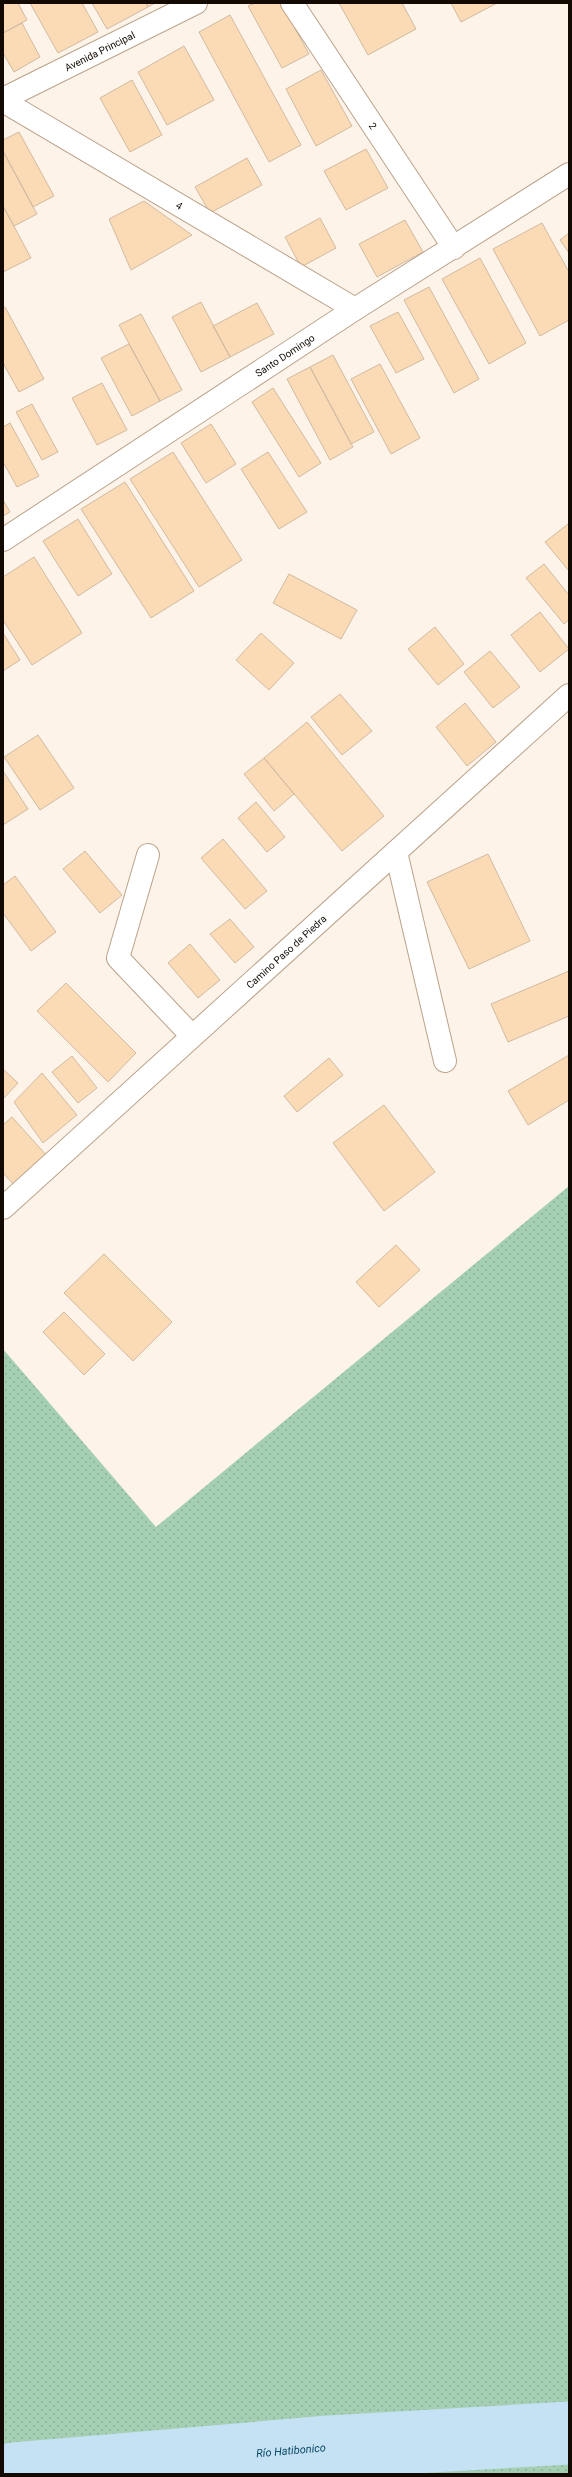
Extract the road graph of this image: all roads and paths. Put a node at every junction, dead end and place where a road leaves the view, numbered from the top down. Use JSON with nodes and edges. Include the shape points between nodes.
{"nodes":[{"id":1,"x":196,"y":3,"type":"edge"},
{"id":2,"x":292,"y":3,"type":"edge"},
{"id":3,"x":3,"y":100,"type":"edge"},
{"id":4,"x":569,"y":174,"type":"edge"},
{"id":5,"x":454,"y":248,"type":"junction"},
{"id":6,"x":355,"y":309,"type":"junction"},
{"id":7,"x":3,"y":540,"type":"edge"},
{"id":8,"x":569,"y":695,"type":"edge"},
{"id":9,"x":396,"y":852,"type":"junction"},
{"id":10,"x":148,"y":855,"type":"dead end"},
{"id":11,"x":192,"y":1036,"type":"junction"},
{"id":12,"x":445,"y":1061,"type":"dead end"},
{"id":13,"x":3,"y":1208,"type":"edge"}],
"edges":[{"from":1,"to":3,"type":"street","name":"Avenida Principal"},
{"from":2,"to":5,"type":"street","name":"2"},
{"from":3,"to":6,"type":"street","name":"4"},
{"from":4,"to":5,"type":"street","name":"Santo Domingo"},
{"from":5,"to":6,"type":"street","name":"Santo Domingo"},
{"from":6,"to":7,"type":"street","name":"Santo Domingo"},
{"from":8,"to":9,"type":"street","name":"Camino Paso de Piedra"},
{"from":9,"to":11,"type":"street","name":"Camino Paso de Piedra"},
{"from":9,"to":12,"type":"street"},
{"from":10,"to":11,"type":"street","via":[[118,958]]},
{"from":11,"to":13,"type":"street","name":"Camino Paso de Piedra"}]}
